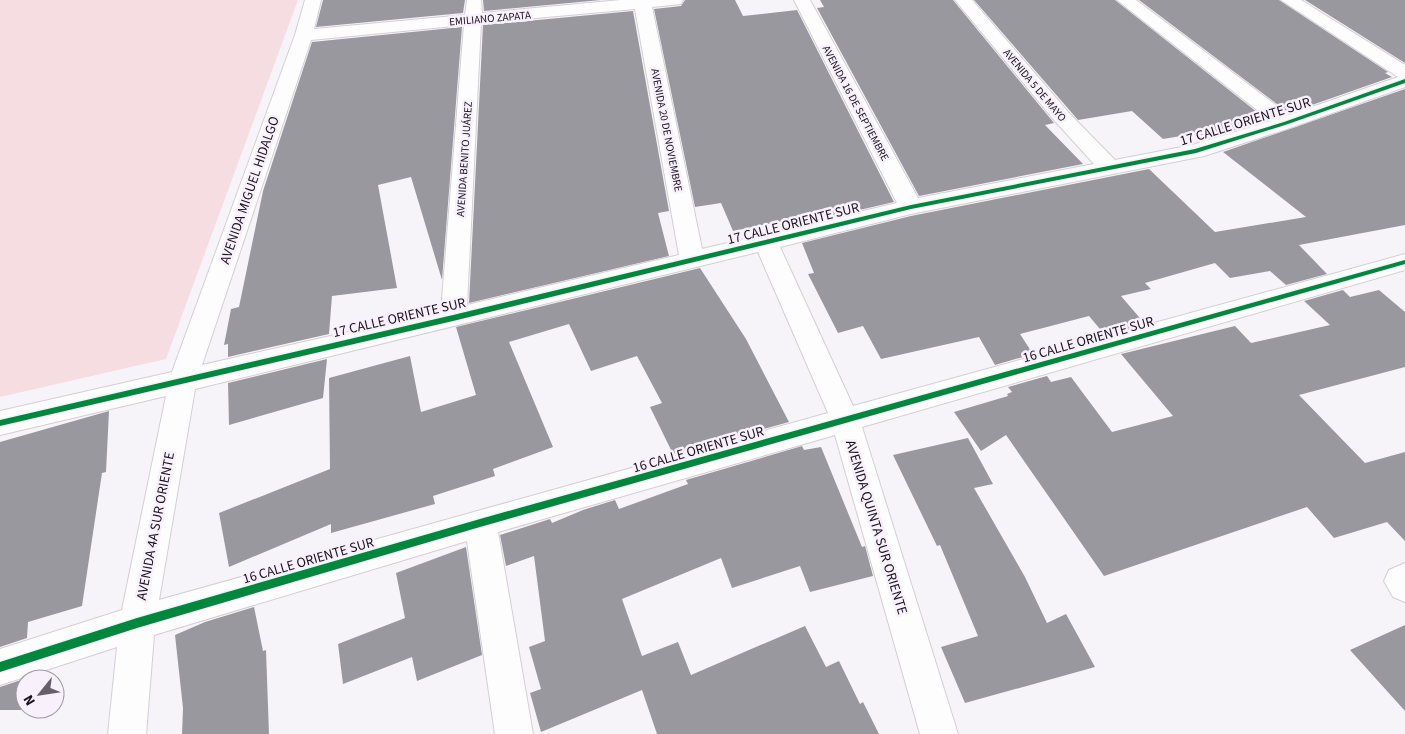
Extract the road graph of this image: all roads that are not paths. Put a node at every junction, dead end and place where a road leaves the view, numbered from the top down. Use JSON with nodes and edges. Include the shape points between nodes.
{"nodes":[{"id":1,"x":313,"y":0,"type":"edge"},
{"id":2,"x":675,"y":0,"type":"edge"},
{"id":3,"x":802,"y":0,"type":"edge"},
{"id":4,"x":963,"y":0,"type":"edge"},
{"id":5,"x":1125,"y":0,"type":"edge"},
{"id":6,"x":1289,"y":0,"type":"edge"},
{"id":7,"x":642,"y":2,"type":"edge"},
{"id":8,"x":473,"y":10,"type":"edge"},
{"id":9,"x":304,"y":35,"type":"junction"},
{"id":10,"x":1405,"y":73,"type":"edge"},
{"id":11,"x":1405,"y":81,"type":"edge"},
{"id":12,"x":1286,"y":123,"type":"junction"},
{"id":13,"x":1108,"y":167,"type":"junction"},
{"id":14,"x":911,"y":207,"type":"junction"},
{"id":15,"x":766,"y":243,"type":"junction"},
{"id":16,"x":692,"y":260,"type":"junction"},
{"id":17,"x":1405,"y":262,"type":"edge"},
{"id":18,"x":454,"y":318,"type":"junction"},
{"id":19,"x":183,"y":379,"type":"junction"},
{"id":20,"x":846,"y":421,"type":"junction"},
{"id":21,"x":0,"y":422,"type":"edge"},
{"id":22,"x":480,"y":523,"type":"junction"},
{"id":23,"x":1405,"y":579,"type":"edge"},
{"id":24,"x":1405,"y":586,"type":"edge"},
{"id":25,"x":137,"y":623,"type":"junction"},
{"id":26,"x":0,"y":667,"type":"edge"},
{"id":27,"x":127,"y":734,"type":"edge"},
{"id":28,"x":514,"y":734,"type":"edge"},
{"id":29,"x":939,"y":734,"type":"edge"}],
"edges":[{"from":1,"to":9,"type":"street","name":"AVENIDA MIGUEL HIDALGO"},
{"from":2,"to":7,"type":"street","name":"EMILIANO ZAPATA"},
{"from":3,"to":14,"type":"street","name":"AVENIDA 16 DE SEPTIEMBRE"},
{"from":4,"to":13,"type":"street","name":"AVENIDA 5 DE MAYO"},
{"from":5,"to":12,"type":"street"},
{"from":6,"to":10,"type":"street"},
{"from":7,"to":8,"type":"street","name":"EMILIANO ZAPATA"},
{"from":7,"to":16,"type":"street","name":"AVENIDA 20 DE NOVIEMBRE"},
{"from":8,"to":9,"type":"street","name":"EMILIANO ZAPATA"},
{"from":8,"to":18,"type":"street","name":"AVENIDA BENITO JUÁREZ"},
{"from":9,"to":19,"type":"street","name":"AVENIDA MIGUEL HIDALGO"},
{"from":11,"to":12,"type":"street","name":"17 CALLE ORIENTE SUR"},
{"from":12,"to":13,"type":"street","name":"17 CALLE ORIENTE SUR","via":[[1196,152]]},
{"from":13,"to":14,"type":"street","name":"17 CALLE ORIENTE SUR"},
{"from":14,"to":15,"type":"street","name":"17 CALLE ORIENTE SUR"},
{"from":15,"to":16,"type":"street","name":"17 CALLE ORIENTE SUR"},
{"from":15,"to":20,"type":"street","name":"AVENIDA QUINTA SUR ORIENTE"},
{"from":16,"to":18,"type":"street","name":"17 CALLE ORIENTE SUR"},
{"from":17,"to":20,"type":"street","name":"16 CALLE ORIENTE SUR"},
{"from":18,"to":19,"type":"street","name":"17 CALLE ORIENTE SUR"},
{"from":19,"to":21,"type":"street","name":"17 CALLE ORIENTE SUR"},
{"from":19,"to":25,"type":"street","name":"AVENIDA 4A SUR ORIENTE"},
{"from":20,"to":22,"type":"street","name":"16 CALLE ORIENTE SUR"},
{"from":20,"to":29,"type":"street","name":"AVENIDA QUINTA SUR ORIENTE"},
{"from":22,"to":25,"type":"street","name":"16 CALLE ORIENTE SUR"},
{"from":22,"to":28,"type":"street"},
{"from":23,"to":24,"type":"street","via":[[1401,581]]},
{"from":25,"to":26,"type":"street","name":"16 CALLE ORIENTE SUR"},
{"from":25,"to":27,"type":"street","name":"AVENIDA 4A SUR ORIENTE"}]}
